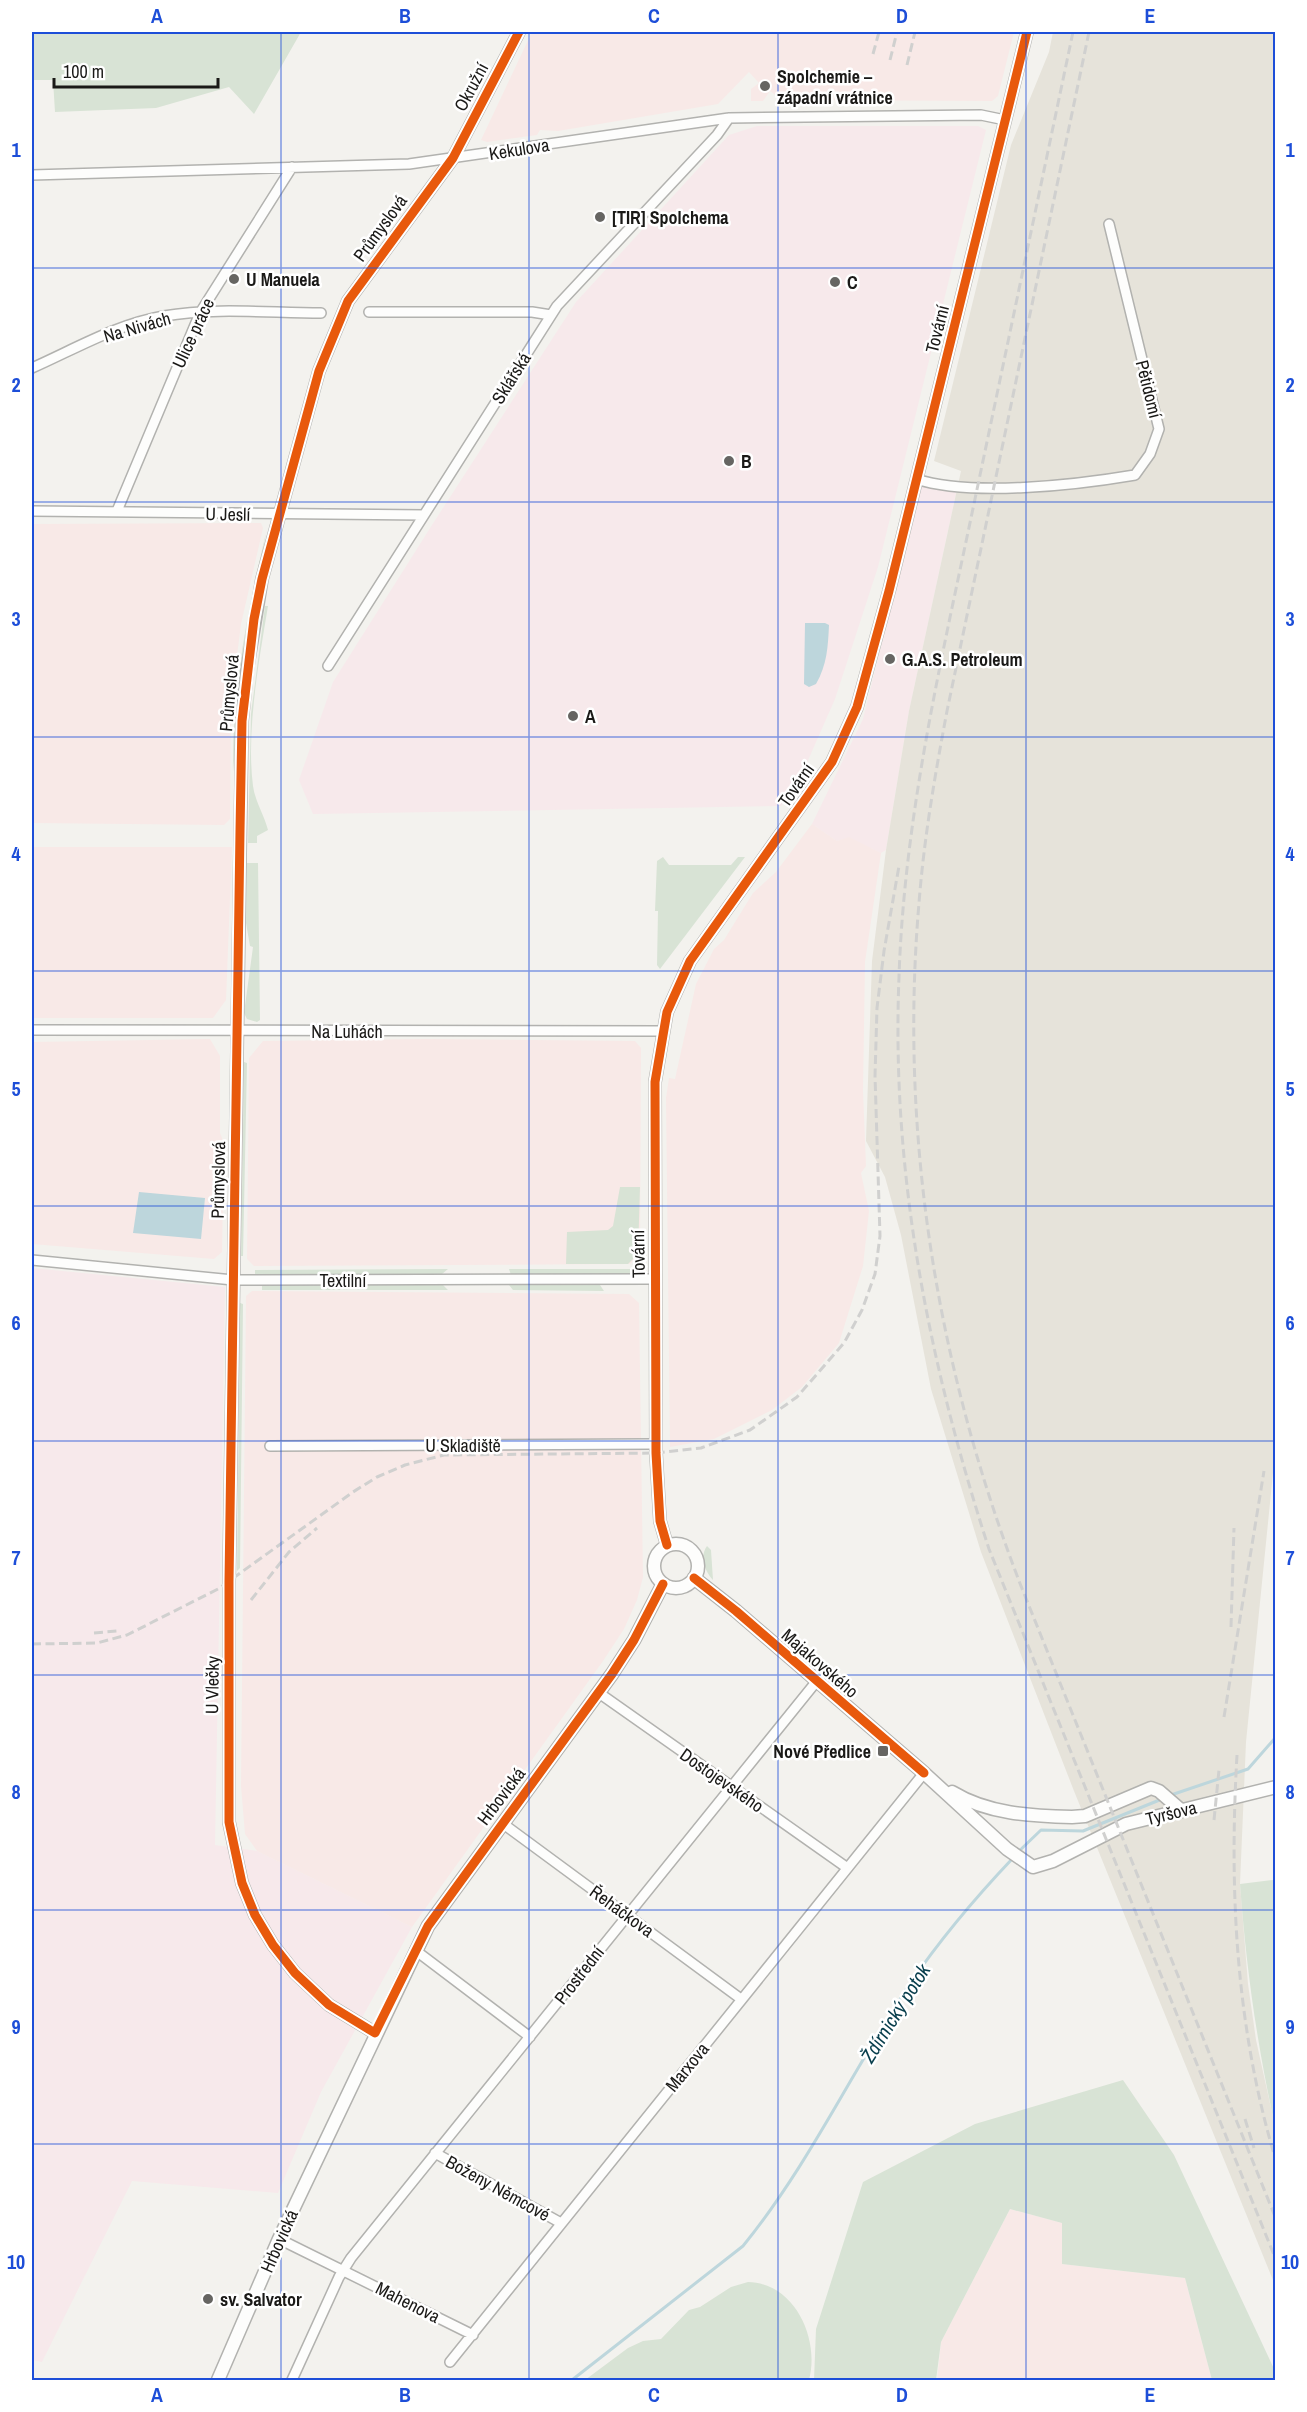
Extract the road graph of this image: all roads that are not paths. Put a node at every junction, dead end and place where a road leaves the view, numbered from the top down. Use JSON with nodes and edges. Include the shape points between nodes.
{"nodes":[{"id":1,"x":519,"y":32,"type":"edge"},
{"id":2,"x":1027,"y":32,"type":"edge"},
{"id":3,"x":729,"y":118,"type":"junction"},
{"id":4,"x":1005,"y":120,"type":"junction"},
{"id":5,"x":453,"y":158,"type":"junction"},
{"id":6,"x":292,"y":167,"type":"junction"},
{"id":7,"x":32,"y":175,"type":"edge"},
{"id":8,"x":1109,"y":224,"type":"dead end"},
{"id":9,"x":369,"y":312,"type":"dead end"},
{"id":10,"x":200,"y":313,"type":"junction"},
{"id":11,"x":321,"y":313,"type":"dead end"},
{"id":12,"x":551,"y":315,"type":"junction"},
{"id":13,"x":32,"y":368,"type":"edge"},
{"id":14,"x":916,"y":479,"type":"junction"},
{"id":15,"x":32,"y":511,"type":"edge"},
{"id":16,"x":117,"y":511,"type":"junction"},
{"id":17,"x":280,"y":515,"type":"junction"},
{"id":18,"x":424,"y":515,"type":"junction"},
{"id":19,"x":328,"y":666,"type":"dead end"},
{"id":20,"x":32,"y":1030,"type":"edge"},
{"id":21,"x":237,"y":1030,"type":"junction"},
{"id":22,"x":662,"y":1031,"type":"junction"},
{"id":23,"x":32,"y":1260,"type":"edge"},
{"id":24,"x":654,"y":1279,"type":"junction"},
{"id":25,"x":233,"y":1280,"type":"junction"},
{"id":26,"x":656,"y":1444,"type":"junction"},
{"id":27,"x":270,"y":1446,"type":"dead end"},
{"id":28,"x":667,"y":1545,"type":"junction"},
{"id":29,"x":694,"y":1578,"type":"junction"},
{"id":30,"x":663,"y":1584,"type":"junction"},
{"id":31,"x":816,"y":1682,"type":"junction"},
{"id":32,"x":599,"y":1693,"type":"junction"},
{"id":33,"x":924,"y":1773,"type":"junction"},
{"id":34,"x":732,"y":1787,"type":"junction"},
{"id":35,"x":1275,"y":1787,"type":"edge"},
{"id":36,"x":1182,"y":1811,"type":"junction"},
{"id":37,"x":502,"y":1823,"type":"junction"},
{"id":38,"x":1072,"y":1852,"type":"joint"},
{"id":39,"x":846,"y":1867,"type":"junction"},
{"id":40,"x":627,"y":1914,"type":"junction"},
{"id":41,"x":415,"y":1950,"type":"junction"},
{"id":42,"x":741,"y":1999,"type":"junction"},
{"id":43,"x":375,"y":2033,"type":"junction"},
{"id":44,"x":530,"y":2037,"type":"junction"},
{"id":45,"x":435,"y":2152,"type":"junction"},
{"id":46,"x":561,"y":2223,"type":"junction"},
{"id":47,"x":279,"y":2239,"type":"junction"},
{"id":48,"x":343,"y":2270,"type":"junction"},
{"id":49,"x":473,"y":2335,"type":"junction"},
{"id":50,"x":450,"y":2362,"type":"dead end"},
{"id":51,"x":218,"y":2380,"type":"edge"},
{"id":52,"x":292,"y":2380,"type":"edge"}],
"edges":[{"from":1,"to":5,"type":"street","name":"Okružní"},
{"from":2,"to":4,"type":"street","name":"Tovární"},
{"from":3,"to":4,"type":"street","name":"Kekulova","via":[[981,115]]},
{"from":3,"to":5,"type":"street","name":"Kekulova"},
{"from":3,"to":12,"type":"street","name":"Sklářská"},
{"from":4,"to":14,"type":"street","name":"Tovární"},
{"from":5,"to":6,"type":"street","name":"Kekulova","via":[[410,164]]},
{"from":5,"to":17,"type":"street","name":"Průmyslová","via":[[337,322],[319,371]]},
{"from":6,"to":7,"type":"street","name":"Kekulova"},
{"from":6,"to":10,"type":"street","name":"Ulice práce"},
{"from":8,"to":14,"type":"street","name":"Pětidomí","via":[[1159,429],[1150,454],[1135,475],[985,488],[934,485]]},
{"from":9,"to":12,"type":"street"},
{"from":10,"to":11,"type":"street","name":"Na Nivách"},
{"from":10,"to":13,"type":"street","name":"Na Nivách","via":[[165,316],[122,327]]},
{"from":10,"to":16,"type":"street","name":"Ulice práce"},
{"from":12,"to":18,"type":"street","name":"Sklářská"},
{"from":14,"to":22,"type":"street","name":"Tovární","via":[[863,691],[846,732],[819,780],[690,961]]},
{"from":15,"to":16,"type":"street","name":"U Jeslí"},
{"from":16,"to":17,"type":"street","name":"U Jeslí"},
{"from":17,"to":18,"type":"street","name":"U Jeslí"},
{"from":17,"to":21,"type":"street","name":"Průmyslová","via":[[254,619],[242,722]]},
{"from":18,"to":19,"type":"street","name":"Sklářská"},
{"from":20,"to":21,"type":"street","name":"Na Luhách"},
{"from":21,"to":22,"type":"street","name":"Na Luhách"},
{"from":21,"to":25,"type":"street","name":"Průmyslová"},
{"from":22,"to":24,"type":"street","name":"Tovární","via":[[653,1124]]},
{"from":23,"to":25,"type":"street","name":"Textilní"},
{"from":24,"to":25,"type":"street","name":"Textilní"},
{"from":24,"to":26,"type":"street","name":"Tovární"},
{"from":25,"to":43,"type":"street","name":"U Vlečky","via":[[229,1822],[242,1883],[273,1945],[295,1973],[329,2005]]},
{"from":26,"to":27,"type":"street","name":"U Skladiště"},
{"from":26,"to":28,"type":"street","name":"Tovární","via":[[660,1521]]},
{"from":28,"to":29,"type":"main road","via":[[678,1544],[693,1552],[698,1569]]},
{"from":28,"to":30,"type":"main road","via":[[657,1553],[653,1567]]},
{"from":29,"to":30,"type":"main road","via":[[682,1587]]},
{"from":29,"to":31,"type":"main road","name":"Majakovského"},
{"from":30,"to":32,"type":"main road","name":"Hrbovická","via":[[634,1640]]},
{"from":31,"to":33,"type":"main road","name":"Majakovského"},
{"from":31,"to":34,"type":"street","name":"Prostřední"},
{"from":32,"to":34,"type":"street","name":"Dostojevského"},
{"from":32,"to":37,"type":"main road","name":"Hrbovická"},
{"from":33,"to":36,"type":"main road","name":"Majakovského","via":[[975,1806],[991,1810],[1085,1816],[1145,1788],[1159,1791]]},
{"from":33,"to":38,"type":"main road","name":"Majakovského","via":[[1022,1862],[1033,1867]]},
{"from":33,"to":39,"type":"street","name":"Marxova"},
{"from":34,"to":39,"type":"street","name":"Dostojevského"},
{"from":34,"to":40,"type":"street","name":"Prostřední"},
{"from":35,"to":36,"type":"main road","name":"Tyršova"},
{"from":36,"to":38,"type":"main road","name":"Tyršova","via":[[1126,1824]]},
{"from":37,"to":40,"type":"street","name":"Řeháčkova"},
{"from":37,"to":41,"type":"main road","name":"Hrbovická","via":[[444,1900]]},
{"from":39,"to":42,"type":"street","name":"Marxova"},
{"from":40,"to":42,"type":"street","name":"Řeháčkova"},
{"from":40,"to":44,"type":"street","name":"Prostřední"},
{"from":41,"to":43,"type":"main road","name":"Hrbovická"},
{"from":41,"to":44,"type":"street"},
{"from":42,"to":46,"type":"street","name":"Marxova"},
{"from":43,"to":47,"type":"main road","name":"Hrbovická"},
{"from":44,"to":45,"type":"street","name":"Prostřední"},
{"from":45,"to":46,"type":"street","name":"Boženy Němcové"},
{"from":45,"to":48,"type":"street","name":"Prostřední"},
{"from":46,"to":49,"type":"street","name":"Marxova"},
{"from":47,"to":48,"type":"street","name":"Mahenova"},
{"from":47,"to":51,"type":"main road","name":"Hrbovická"},
{"from":48,"to":49,"type":"street","name":"Mahenova"},
{"from":48,"to":52,"type":"street","name":"Prostřední"},
{"from":49,"to":50,"type":"street","name":"Marxova"}]}
